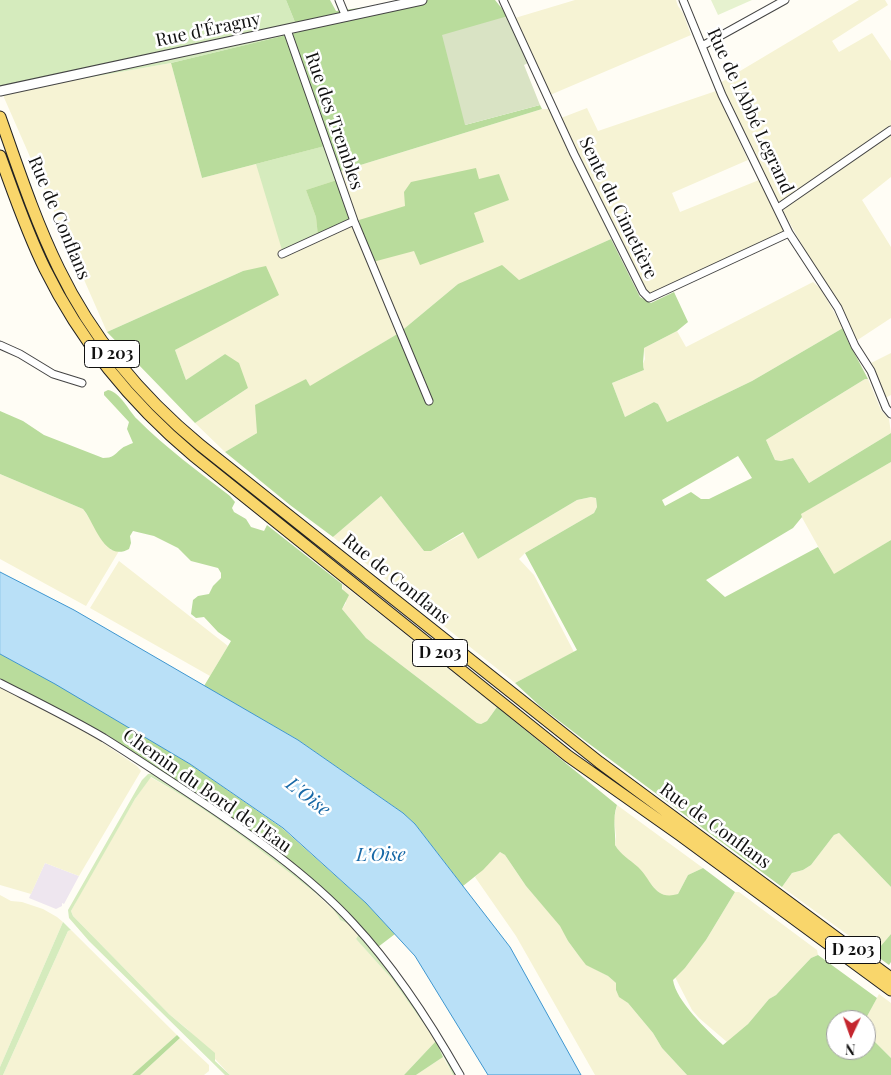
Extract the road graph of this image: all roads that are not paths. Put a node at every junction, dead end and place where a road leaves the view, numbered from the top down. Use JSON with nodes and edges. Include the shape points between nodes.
{"nodes":[{"id":1,"x":339,"y":0,"type":"edge"},
{"id":2,"x":422,"y":0,"type":"edge"},
{"id":3,"x":503,"y":0,"type":"edge"},
{"id":4,"x":683,"y":0,"type":"edge"},
{"id":5,"x":785,"y":0,"type":"edge"},
{"id":6,"x":346,"y":16,"type":"junction"},
{"id":7,"x":287,"y":30,"type":"junction"},
{"id":8,"x":702,"y":46,"type":"junction"},
{"id":9,"x":0,"y":91,"type":"edge"},
{"id":10,"x":0,"y":117,"type":"edge"},
{"id":11,"x":891,"y":130,"type":"edge"},
{"id":12,"x":0,"y":156,"type":"edge"},
{"id":13,"x":778,"y":208,"type":"junction"},
{"id":14,"x":354,"y":221,"type":"junction"},
{"id":15,"x":789,"y":232,"type":"junction"},
{"id":16,"x":282,"y":254,"type":"dead end"},
{"id":17,"x":0,"y":345,"type":"edge"},
{"id":18,"x":82,"y":384,"type":"dead end"},
{"id":19,"x":429,"y":401,"type":"dead end"},
{"id":20,"x":891,"y":414,"type":"edge"},
{"id":21,"x":0,"y":683,"type":"edge"},
{"id":22,"x":888,"y":975,"type":"edge"},
{"id":23,"x":891,"y":990,"type":"edge"},
{"id":24,"x":460,"y":1075,"type":"edge"}],
"edges":[{"from":1,"to":6,"type":"street"},
{"from":2,"to":6,"type":"street","name":"Rue d'Éragny"},
{"from":3,"to":15,"type":"street","name":"Sente du Cimetière","via":[[642,292],[649,298]]},
{"from":4,"to":8,"type":"street","name":"Rue de l'Abbé Legrand"},
{"from":5,"to":8,"type":"street"},
{"from":6,"to":7,"type":"street","name":"Rue d'Éragny"},
{"from":7,"to":9,"type":"street","name":"Rue d'Éragny"},
{"from":7,"to":14,"type":"street","name":"Rue des Trembles"},
{"from":8,"to":13,"type":"street","name":"Rue de l'Abbé Legrand","via":[[722,95]]},
{"from":10,"to":22,"type":"main road","name":"Rue de Conflans","number":"D 203","via":[[36,218],[72,294],[112,354],[168,417],[599,762]]},
{"from":11,"to":13,"type":"street"},
{"from":12,"to":23,"type":"main road","name":"Rue de Conflans","number":"D 203","via":[[33,242],[65,305],[105,365],[162,428],[550,742]]},
{"from":13,"to":15,"type":"street","name":"Rue de l'Abbé Legrand"},
{"from":14,"to":16,"type":"street"},
{"from":14,"to":19,"type":"street","name":"Rue des Trembles"},
{"from":15,"to":20,"type":"street","name":"Rue de l'Abbé Legrand","via":[[838,308]]},
{"from":17,"to":18,"type":"street","via":[[53,374]]},
{"from":21,"to":24,"type":"street","name":"Chemin du Bord de l'Eau","via":[[102,737],[221,814],[332,901],[380,955],[421,1011]]}]}
